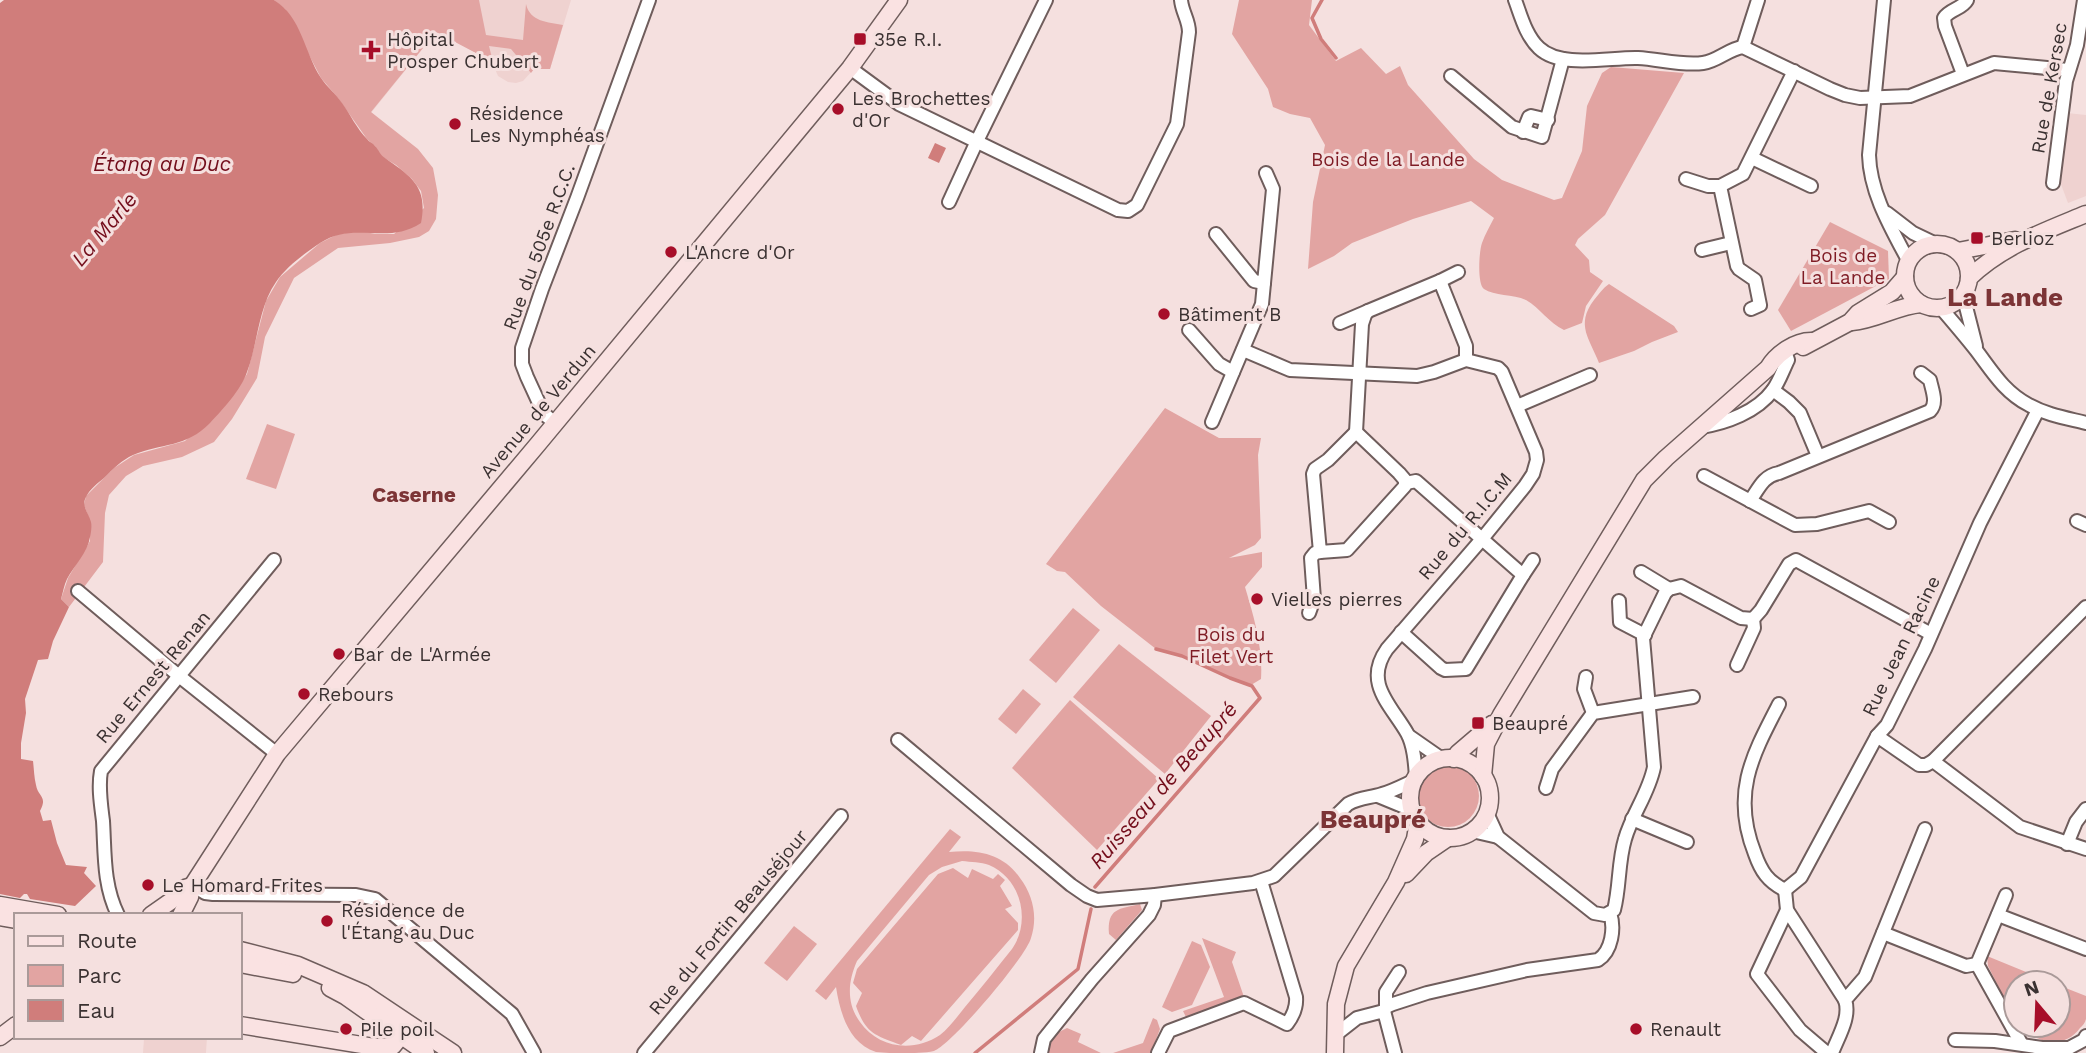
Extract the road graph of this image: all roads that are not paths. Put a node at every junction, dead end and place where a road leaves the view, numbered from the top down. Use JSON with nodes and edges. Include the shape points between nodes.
{"nodes":[{"id":1,"x":649,"y":0,"type":"edge"},
{"id":2,"x":899,"y":0,"type":"edge"},
{"id":3,"x":1046,"y":0,"type":"edge"},
{"id":4,"x":1181,"y":0,"type":"edge"},
{"id":5,"x":1515,"y":0,"type":"edge"},
{"id":6,"x":1758,"y":0,"type":"edge"},
{"id":7,"x":1884,"y":0,"type":"edge"},
{"id":8,"x":1967,"y":0,"type":"edge"},
{"id":9,"x":2084,"y":0,"type":"edge"},
{"id":10,"x":1743,"y":47,"type":"junction"},
{"id":11,"x":1563,"y":59,"type":"junction"},
{"id":12,"x":850,"y":68,"type":"junction"},
{"id":13,"x":2068,"y":70,"type":"junction"},
{"id":14,"x":1794,"y":71,"type":"junction"},
{"id":15,"x":1963,"y":74,"type":"junction"},
{"id":16,"x":1451,"y":76,"type":"dead end"},
{"id":17,"x":1874,"y":97,"type":"junction"},
{"id":18,"x":976,"y":141,"type":"junction"},
{"id":19,"x":1752,"y":158,"type":"junction"},
{"id":20,"x":1266,"y":173,"type":"dead end"},
{"id":21,"x":1686,"y":179,"type":"dead end"},
{"id":22,"x":2053,"y":183,"type":"dead end"},
{"id":23,"x":1720,"y":186,"type":"junction"},
{"id":24,"x":1811,"y":186,"type":"dead end"},
{"id":25,"x":949,"y":202,"type":"dead end"},
{"id":26,"x":1884,"y":211,"type":"junction"},
{"id":27,"x":2086,"y":214,"type":"edge"},
{"id":28,"x":1216,"y":234,"type":"dead end"},
{"id":29,"x":2025,"y":239,"type":"junction"},
{"id":30,"x":1731,"y":243,"type":"junction"},
{"id":31,"x":1936,"y":244,"type":"junction"},
{"id":32,"x":1702,"y":250,"type":"dead end"},
{"id":33,"x":1958,"y":251,"type":"junction"},
{"id":34,"x":1907,"y":269,"type":"junction"},
{"id":35,"x":1458,"y":272,"type":"dead end"},
{"id":36,"x":1969,"y":278,"type":"junction"},
{"id":37,"x":1440,"y":281,"type":"junction"},
{"id":38,"x":1264,"y":283,"type":"junction"},
{"id":39,"x":1963,"y":295,"type":"junction"},
{"id":40,"x":1921,"y":304,"type":"junction"},
{"id":41,"x":1941,"y":308,"type":"junction"},
{"id":42,"x":1751,"y":309,"type":"dead end"},
{"id":43,"x":1368,"y":311,"type":"junction"},
{"id":44,"x":1850,"y":322,"type":"junction"},
{"id":45,"x":1340,"y":323,"type":"dead end"},
{"id":46,"x":1189,"y":330,"type":"dead end"},
{"id":47,"x":1811,"y":341,"type":"junction"},
{"id":48,"x":1242,"y":350,"type":"junction"},
{"id":49,"x":1978,"y":353,"type":"junction"},
{"id":50,"x":1787,"y":357,"type":"junction"},
{"id":51,"x":1466,"y":360,"type":"junction"},
{"id":52,"x":1768,"y":368,"type":"junction"},
{"id":53,"x":1233,"y":372,"type":"junction"},
{"id":54,"x":1922,"y":373,"type":"dead end"},
{"id":55,"x":1590,"y":374,"type":"dead end"},
{"id":56,"x":1359,"y":375,"type":"junction"},
{"id":57,"x":1773,"y":390,"type":"junction"},
{"id":58,"x":1517,"y":406,"type":"junction"},
{"id":59,"x":2038,"y":410,"type":"junction"},
{"id":60,"x":1212,"y":422,"type":"dead end"},
{"id":61,"x":555,"y":423,"type":"junction"},
{"id":62,"x":2086,"y":423,"type":"edge"},
{"id":63,"x":1700,"y":427,"type":"junction"},
{"id":64,"x":1356,"y":432,"type":"junction"},
{"id":65,"x":1818,"y":456,"type":"junction"},
{"id":66,"x":1704,"y":476,"type":"dead end"},
{"id":67,"x":1406,"y":483,"type":"junction"},
{"id":68,"x":1751,"y":501,"type":"junction"},
{"id":69,"x":1889,"y":522,"type":"dead end"},
{"id":70,"x":1482,"y":539,"type":"junction"},
{"id":71,"x":1320,"y":552,"type":"junction"},
{"id":72,"x":274,"y":560,"type":"dead end"},
{"id":73,"x":1533,"y":560,"type":"dead end"},
{"id":74,"x":1641,"y":572,"type":"dead end"},
{"id":75,"x":1523,"y":575,"type":"junction"},
{"id":76,"x":1669,"y":589,"type":"junction"},
{"id":77,"x":78,"y":591,"type":"dead end"},
{"id":78,"x":1619,"y":601,"type":"dead end"},
{"id":79,"x":2086,"y":607,"type":"edge"},
{"id":80,"x":1309,"y":613,"type":"dead end"},
{"id":81,"x":1753,"y":619,"type":"junction"},
{"id":82,"x":1401,"y":632,"type":"junction"},
{"id":83,"x":1931,"y":634,"type":"junction"},
{"id":84,"x":1645,"y":635,"type":"junction"},
{"id":85,"x":1737,"y":664,"type":"dead end"},
{"id":86,"x":179,"y":676,"type":"junction"},
{"id":87,"x":1586,"y":677,"type":"dead end"},
{"id":88,"x":1693,"y":697,"type":"dead end"},
{"id":89,"x":1779,"y":704,"type":"dead end"},
{"id":90,"x":1648,"y":705,"type":"junction"},
{"id":91,"x":1593,"y":713,"type":"junction"},
{"id":92,"x":1502,"y":715,"type":"junction"},
{"id":93,"x":1409,"y":736,"type":"junction"},
{"id":94,"x":1877,"y":736,"type":"junction"},
{"id":95,"x":898,"y":740,"type":"dead end"},
{"id":96,"x":277,"y":754,"type":"junction"},
{"id":97,"x":1448,"y":759,"type":"junction"},
{"id":98,"x":1933,"y":761,"type":"junction"},
{"id":99,"x":1483,"y":776,"type":"junction"},
{"id":100,"x":1415,"y":779,"type":"junction"},
{"id":101,"x":1546,"y":788,"type":"dead end"},
{"id":102,"x":1378,"y":796,"type":"junction"},
{"id":103,"x":2086,"y":809,"type":"edge"},
{"id":104,"x":1487,"y":813,"type":"junction"},
{"id":105,"x":841,"y":816,"type":"dead end"},
{"id":106,"x":1415,"y":816,"type":"junction"},
{"id":107,"x":1632,"y":819,"type":"junction"},
{"id":108,"x":1925,"y":829,"type":"dead end"},
{"id":109,"x":1472,"y":831,"type":"junction"},
{"id":110,"x":1498,"y":837,"type":"junction"},
{"id":111,"x":1448,"y":838,"type":"junction"},
{"id":112,"x":1687,"y":842,"type":"dead end"},
{"id":113,"x":2067,"y":844,"type":"junction"},
{"id":114,"x":2086,"y":849,"type":"edge"},
{"id":115,"x":1261,"y":881,"type":"junction"},
{"id":116,"x":1396,"y":882,"type":"junction"},
{"id":117,"x":192,"y":886,"type":"junction"},
{"id":118,"x":1785,"y":890,"type":"junction"},
{"id":119,"x":1155,"y":895,"type":"junction"},
{"id":120,"x":2006,"y":895,"type":"dead end"},
{"id":121,"x":0,"y":905,"type":"edge"},
{"id":122,"x":1787,"y":910,"type":"junction"},
{"id":123,"x":46,"y":913,"type":"edge"},
{"id":124,"x":117,"y":913,"type":"edge"},
{"id":125,"x":154,"y":913,"type":"edge"},
{"id":126,"x":182,"y":913,"type":"edge"},
{"id":127,"x":1610,"y":913,"type":"junction"},
{"id":128,"x":1998,"y":915,"type":"junction"},
{"id":129,"x":1883,"y":933,"type":"junction"},
{"id":130,"x":2086,"y":949,"type":"edge"},
{"id":131,"x":243,"y":955,"type":"edge"},
{"id":132,"x":1977,"y":964,"type":"junction"},
{"id":133,"x":1399,"y":972,"type":"dead end"},
{"id":134,"x":1844,"y":1000,"type":"junction"},
{"id":135,"x":1336,"y":1004,"type":"junction"},
{"id":136,"x":1385,"y":1009,"type":"junction"},
{"id":137,"x":1357,"y":1018,"type":"junction"},
{"id":138,"x":242,"y":1025,"type":"edge"},
{"id":139,"x":14,"y":1027,"type":"edge"},
{"id":140,"x":405,"y":1030,"type":"junction"},
{"id":141,"x":1334,"y":1035,"type":"junction"},
{"id":142,"x":2086,"y":1036,"type":"edge"},
{"id":143,"x":0,"y":1038,"type":"edge"},
{"id":144,"x":1955,"y":1040,"type":"dead end"},
{"id":145,"x":2021,"y":1043,"type":"junction"},
{"id":146,"x":419,"y":1051,"type":"edge"},
{"id":147,"x":453,"y":1053,"type":"edge"},
{"id":148,"x":534,"y":1053,"type":"edge"},
{"id":149,"x":644,"y":1053,"type":"edge"},
{"id":150,"x":1041,"y":1053,"type":"edge"},
{"id":151,"x":1158,"y":1053,"type":"edge"},
{"id":152,"x":1335,"y":1053,"type":"edge"},
{"id":153,"x":1395,"y":1053,"type":"edge"},
{"id":154,"x":1829,"y":1053,"type":"edge"}],
"edges":[{"from":1,"to":61,"type":"street","name":"Rue du 505e R.C.C.","via":[[522,348],[527,377],[544,414]]},
{"from":2,"to":12,"type":"street","name":"Avenue de Verdun"},
{"from":3,"to":18,"type":"street"},
{"from":4,"to":18,"type":"street","via":[[1189,29],[1177,124],[1137,205],[1128,211],[1118,210]]},
{"from":5,"to":11,"type":"street","via":[[1535,44]]},
{"from":6,"to":10,"type":"street"},
{"from":7,"to":17,"type":"street"},
{"from":8,"to":15,"type":"street","via":[[1944,18]]},
{"from":9,"to":13,"type":"street","name":"Rue de Kersec"},
{"from":10,"to":11,"type":"street","via":[[1695,64],[1638,58]]},
{"from":10,"to":14,"type":"street"},
{"from":11,"to":16,"type":"street","via":[[1542,137],[1512,127]]},
{"from":12,"to":18,"type":"street","via":[[899,104]]},
{"from":12,"to":61,"type":"street","name":"Avenue de Verdun"},
{"from":13,"to":15,"type":"street","via":[[1999,62]]},
{"from":13,"to":22,"type":"street","name":"Rue de Kersec"},
{"from":14,"to":17,"type":"street","via":[[1845,95]]},
{"from":14,"to":19,"type":"street"},
{"from":15,"to":17,"type":"street","via":[[1910,96]]},
{"from":17,"to":26,"type":"street","via":[[1869,170]]},
{"from":18,"to":25,"type":"street"},
{"from":19,"to":23,"type":"street","via":[[1743,174]]},
{"from":19,"to":24,"type":"street"},
{"from":20,"to":38,"type":"street","via":[[1273,189]]},
{"from":21,"to":23,"type":"street"},
{"from":23,"to":30,"type":"street"},
{"from":26,"to":31,"type":"street"},
{"from":26,"to":34,"type":"street"},
{"from":27,"to":29,"type":"street"},
{"from":28,"to":38,"type":"street","via":[[1254,281]]},
{"from":29,"to":33,"type":"street"},
{"from":29,"to":36,"type":"street"},
{"from":30,"to":32,"type":"street"},
{"from":30,"to":42,"type":"street","via":[[1739,269],[1755,279],[1760,305]]},
{"from":31,"to":33,"type":"street"},
{"from":31,"to":34,"type":"street","via":[[1920,249]]},
{"from":33,"to":36,"type":"street"},
{"from":34,"to":40,"type":"street","via":[[1910,293]]},
{"from":34,"to":44,"type":"street","via":[[1892,292]]},
{"from":35,"to":37,"type":"street"},
{"from":36,"to":39,"type":"street"},
{"from":37,"to":43,"type":"street"},
{"from":37,"to":51,"type":"street","via":[[1466,346]]},
{"from":38,"to":48,"type":"street","via":[[1262,304]]},
{"from":39,"to":41,"type":"street"},
{"from":39,"to":49,"type":"street"},
{"from":40,"to":41,"type":"street"},
{"from":40,"to":44,"type":"street"},
{"from":41,"to":49,"type":"street"},
{"from":43,"to":45,"type":"street"},
{"from":43,"to":56,"type":"street","via":[[1362,324]]},
{"from":44,"to":47,"type":"street"},
{"from":46,"to":53,"type":"street","via":[[1219,364]]},
{"from":47,"to":50,"type":"street"},
{"from":47,"to":52,"type":"street","via":[[1789,349]]},
{"from":48,"to":53,"type":"street"},
{"from":48,"to":56,"type":"street","via":[[1290,370]]},
{"from":49,"to":59,"type":"street","via":[[2010,392]]},
{"from":50,"to":52,"type":"street"},
{"from":50,"to":57,"type":"street"},
{"from":51,"to":56,"type":"street","via":[[1417,376]]},
{"from":51,"to":58,"type":"street","name":"Rue du R.I.C.M","via":[[1498,368]]},
{"from":52,"to":63,"type":"street"},
{"from":53,"to":60,"type":"street"},
{"from":54,"to":65,"type":"street","via":[[1930,380],[1934,401],[1930,411]]},
{"from":55,"to":58,"type":"street"},
{"from":56,"to":64,"type":"street"},
{"from":57,"to":63,"type":"street","via":[[1748,412]]},
{"from":57,"to":65,"type":"street","via":[[1800,413]]},
{"from":58,"to":70,"type":"street","name":"Rue du R.I.C.M","via":[[1536,452],[1535,468]]},
{"from":59,"to":62,"type":"street"},
{"from":59,"to":83,"type":"street","name":"Rue Jean Racine","via":[[1980,523]]},
{"from":61,"to":96,"type":"street","name":"Avenue de Verdun"},
{"from":63,"to":92,"type":"street","via":[[1636,492]]},
{"from":64,"to":67,"type":"street"},
{"from":64,"to":71,"type":"street","via":[[1314,469]]},
{"from":65,"to":68,"type":"street","via":[[1766,477]]},
{"from":66,"to":68,"type":"street"},
{"from":67,"to":70,"type":"street","via":[[1416,481]]},
{"from":67,"to":71,"type":"street","via":[[1347,550]]},
{"from":68,"to":69,"type":"street","via":[[1797,526],[1869,511]]},
{"from":70,"to":75,"type":"street"},
{"from":70,"to":82,"type":"street","name":"Rue du R.I.C.M"},
{"from":71,"to":80,"type":"street","via":[[1311,558],[1314,598]]},
{"from":72,"to":86,"type":"street","name":"Rue Ernest Renan"},
{"from":73,"to":75,"type":"street"},
{"from":74,"to":76,"type":"street"},
{"from":75,"to":82,"type":"street","via":[[1466,669],[1441,668]]},
{"from":76,"to":81,"type":"street","via":[[1681,586],[1741,618]]},
{"from":76,"to":84,"type":"street"},
{"from":77,"to":86,"type":"street"},
{"from":78,"to":84,"type":"street","via":[[1620,622]]},
{"from":79,"to":98,"type":"street"},
{"from":81,"to":83,"type":"street","via":[[1796,560]]},
{"from":81,"to":85,"type":"street","via":[[1754,628]]},
{"from":82,"to":93,"type":"street","name":"Rue du R.I.C.M","via":[[1384,653],[1378,681]]},
{"from":83,"to":94,"type":"street","name":"Rue Jean Racine","via":[[1887,726]]},
{"from":84,"to":90,"type":"street"},
{"from":86,"to":96,"type":"street"},
{"from":86,"to":124,"type":"street","name":"Rue Ernest Renan","via":[[101,771],[106,877]]},
{"from":87,"to":91,"type":"street","via":[[1584,690]]},
{"from":88,"to":90,"type":"street"},
{"from":89,"to":118,"type":"street","via":[[1751,762],[1745,814],[1762,871],[1772,884]]},
{"from":90,"to":91,"type":"street"},
{"from":90,"to":107,"type":"street","via":[[1654,767]]},
{"from":91,"to":101,"type":"street","via":[[1552,769]]},
{"from":92,"to":97,"type":"street"},
{"from":92,"to":99,"type":"street","via":[[1486,744]]},
{"from":93,"to":97,"type":"street","name":"Rue du R.I.C.M"},
{"from":93,"to":100,"type":"street","name":"Rue du R.I.C.M"},
{"from":94,"to":98,"type":"street","via":[[1919,765]]},
{"from":94,"to":118,"type":"street","name":"Rue Jean Racine","via":[[1801,877]]},
{"from":95,"to":119,"type":"street","via":[[1087,896],[1097,900]]},
{"from":96,"to":117,"type":"street","name":"Avenue de Verdun"},
{"from":97,"to":99,"type":"street","via":[[1470,764]]},
{"from":97,"to":100,"type":"street","via":[[1425,767]]},
{"from":98,"to":113,"type":"street","via":[[2020,827]]},
{"from":99,"to":104,"type":"street","via":[[1489,794]]},
{"from":100,"to":102,"type":"street"},
{"from":100,"to":106,"type":"street","via":[[1410,795]]},
{"from":102,"to":106,"type":"street"},
{"from":102,"to":115,"type":"street","via":[[1348,804],[1274,876]]},
{"from":103,"to":113,"type":"street"},
{"from":104,"to":109,"type":"street"},
{"from":104,"to":110,"type":"street"},
{"from":105,"to":149,"type":"street","name":"Rue du Fortin Beauséjour"},
{"from":106,"to":111,"type":"street","via":[[1427,830]]},
{"from":106,"to":116,"type":"street","via":[[1415,839]]},
{"from":107,"to":112,"type":"street"},
{"from":107,"to":127,"type":"street"},
{"from":108,"to":129,"type":"street"},
{"from":109,"to":110,"type":"street"},
{"from":109,"to":111,"type":"street"},
{"from":110,"to":127,"type":"street","via":[[1594,913]]},
{"from":111,"to":116,"type":"street"},
{"from":113,"to":114,"type":"street"},
{"from":115,"to":119,"type":"street"},
{"from":115,"to":151,"type":"street","via":[[1296,998],[1293,1027],[1244,1003],[1169,1031]]},
{"from":116,"to":135,"type":"street","via":[[1352,954]]},
{"from":117,"to":125,"type":"street","name":"Avenue de Verdun"},
{"from":117,"to":126,"type":"street","name":"Avenue de Verdun"},
{"from":117,"to":148,"type":"street","via":[[221,895],[376,899],[512,1014]]},
{"from":118,"to":122,"type":"street"},
{"from":119,"to":150,"type":"street","via":[[1149,915],[1044,1039]]},
{"from":120,"to":128,"type":"street"},
{"from":121,"to":123,"type":"street"},
{"from":122,"to":134,"type":"street"},
{"from":122,"to":154,"type":"street","via":[[1757,974],[1800,1030]]},
{"from":127,"to":136,"type":"street","via":[[1609,946],[1598,960],[1527,970],[1427,993]]},
{"from":128,"to":130,"type":"street"},
{"from":128,"to":132,"type":"street"},
{"from":129,"to":132,"type":"street","via":[[1966,967]]},
{"from":129,"to":134,"type":"street","via":[[1865,977]]},
{"from":131,"to":140,"type":"street","via":[[328,976],[363,993]]},
{"from":132,"to":145,"type":"street"},
{"from":133,"to":136,"type":"street","via":[[1386,992]]},
{"from":134,"to":154,"type":"street","via":[[1846,1017]]},
{"from":135,"to":137,"type":"street"},
{"from":135,"to":141,"type":"street"},
{"from":136,"to":137,"type":"street"},
{"from":136,"to":153,"type":"street"},
{"from":137,"to":141,"type":"street"},
{"from":138,"to":140,"type":"street","via":[[374,1047],[393,1046]]},
{"from":139,"to":143,"type":"street"},
{"from":140,"to":146,"type":"street"},
{"from":140,"to":147,"type":"street"},
{"from":141,"to":152,"type":"street"},
{"from":142,"to":145,"type":"street","via":[[2068,1048]]},
{"from":144,"to":145,"type":"street"}]}
